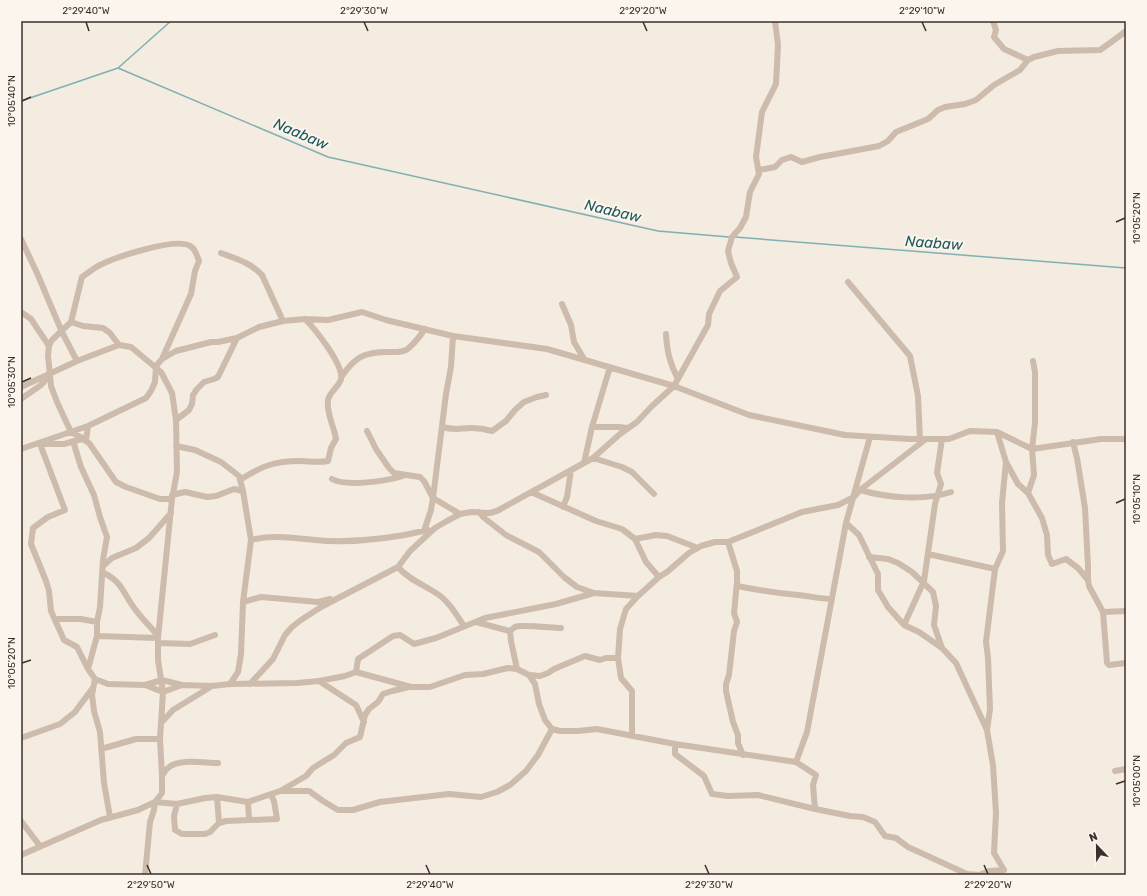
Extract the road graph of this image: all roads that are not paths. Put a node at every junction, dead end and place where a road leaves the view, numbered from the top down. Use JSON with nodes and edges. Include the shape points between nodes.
{"nodes":[{"id":1,"x":775,"y":21,"type":"edge"},
{"id":2,"x":993,"y":21,"type":"edge"},
{"id":3,"x":1126,"y":31,"type":"edge"},
{"id":4,"x":1028,"y":60,"type":"junction"},
{"id":5,"x":759,"y":170,"type":"junction"},
{"id":6,"x":21,"y":239,"type":"edge"},
{"id":7,"x":221,"y":253,"type":"dead end"},
{"id":8,"x":848,"y":282,"type":"dead end"},
{"id":9,"x":562,"y":304,"type":"dead end"},
{"id":10,"x":21,"y":312,"type":"edge"},
{"id":11,"x":305,"y":319,"type":"junction"},
{"id":12,"x":282,"y":321,"type":"junction"},
{"id":13,"x":71,"y":322,"type":"junction"},
{"id":14,"x":425,"y":329,"type":"junction"},
{"id":15,"x":62,"y":332,"type":"junction"},
{"id":16,"x":666,"y":334,"type":"dead end"},
{"id":17,"x":453,"y":336,"type":"junction"},
{"id":18,"x":237,"y":338,"type":"junction"},
{"id":19,"x":119,"y":345,"type":"junction"},
{"id":20,"x":49,"y":346,"type":"junction"},
{"id":21,"x":162,"y":359,"type":"junction"},
{"id":22,"x":584,"y":359,"type":"junction"},
{"id":23,"x":77,"y":361,"type":"junction"},
{"id":24,"x":1033,"y":361,"type":"dead end"},
{"id":25,"x":156,"y":366,"type":"junction"},
{"id":26,"x":610,"y":366,"type":"junction"},
{"id":27,"x":50,"y":374,"type":"junction"},
{"id":28,"x":342,"y":376,"type":"junction"},
{"id":29,"x":678,"y":380,"type":"junction"},
{"id":30,"x":674,"y":386,"type":"junction"},
{"id":31,"x":21,"y":387,"type":"edge"},
{"id":32,"x":546,"y":395,"type":"dead end"},
{"id":33,"x":21,"y":399,"type":"edge"},
{"id":34,"x":176,"y":420,"type":"junction"},
{"id":35,"x":88,"y":426,"type":"junction"},
{"id":36,"x":442,"y":427,"type":"junction"},
{"id":37,"x":592,"y":427,"type":"junction"},
{"id":38,"x":628,"y":428,"type":"junction"},
{"id":39,"x":367,"y":431,"type":"dead end"},
{"id":40,"x":71,"y":432,"type":"junction"},
{"id":41,"x":997,"y":432,"type":"junction"},
{"id":42,"x":870,"y":437,"type":"junction"},
{"id":43,"x":1126,"y":438,"type":"edge"},
{"id":44,"x":923,"y":439,"type":"junction"},
{"id":45,"x":942,"y":439,"type":"junction"},
{"id":46,"x":86,"y":440,"type":"junction"},
{"id":47,"x":73,"y":441,"type":"junction"},
{"id":48,"x":1073,"y":442,"type":"junction"},
{"id":49,"x":21,"y":444,"type":"edge"},
{"id":50,"x":40,"y":444,"type":"junction"},
{"id":51,"x":30,"y":445,"type":"junction"},
{"id":52,"x":176,"y":446,"type":"junction"},
{"id":53,"x":21,"y":449,"type":"edge"},
{"id":54,"x":1032,"y":449,"type":"junction"},
{"id":55,"x":593,"y":458,"type":"junction"},
{"id":56,"x":1006,"y":462,"type":"junction"},
{"id":57,"x":584,"y":463,"type":"junction"},
{"id":58,"x":572,"y":470,"type":"junction"},
{"id":59,"x":408,"y":475,"type":"junction"},
{"id":60,"x":332,"y":479,"type":"dead end"},
{"id":61,"x":240,"y":480,"type":"junction"},
{"id":62,"x":860,"y":490,"type":"junction"},
{"id":63,"x":243,"y":491,"type":"junction"},
{"id":64,"x":531,"y":492,"type":"junction"},
{"id":65,"x":951,"y":492,"type":"dead end"},
{"id":66,"x":1028,"y":493,"type":"junction"},
{"id":67,"x":654,"y":494,"type":"dead end"},
{"id":68,"x":937,"y":496,"type":"junction"},
{"id":69,"x":172,"y":497,"type":"junction"},
{"id":70,"x":854,"y":497,"type":"junction"},
{"id":71,"x":433,"y":498,"type":"junction"},
{"id":72,"x":563,"y":507,"type":"junction"},
{"id":73,"x":479,"y":512,"type":"junction"},
{"id":74,"x":171,"y":513,"type":"junction"},
{"id":75,"x":460,"y":514,"type":"junction"},
{"id":76,"x":846,"y":523,"type":"junction"},
{"id":77,"x":435,"y":528,"type":"junction"},
{"id":78,"x":424,"y":531,"type":"junction"},
{"id":79,"x":635,"y":539,"type":"junction"},
{"id":80,"x":251,"y":540,"type":"junction"},
{"id":81,"x":728,"y":542,"type":"junction"},
{"id":82,"x":698,"y":548,"type":"junction"},
{"id":83,"x":928,"y":554,"type":"junction"},
{"id":84,"x":869,"y":557,"type":"junction"},
{"id":85,"x":398,"y":567,"type":"junction"},
{"id":86,"x":103,"y":569,"type":"junction"},
{"id":87,"x":996,"y":569,"type":"junction"},
{"id":88,"x":659,"y":577,"type":"junction"},
{"id":89,"x":1088,"y":580,"type":"junction"},
{"id":90,"x":923,"y":582,"type":"junction"},
{"id":91,"x":736,"y":586,"type":"junction"},
{"id":92,"x":594,"y":593,"type":"junction"},
{"id":93,"x":638,"y":596,"type":"junction"},
{"id":94,"x":340,"y":597,"type":"junction"},
{"id":95,"x":832,"y":599,"type":"junction"},
{"id":96,"x":243,"y":602,"type":"junction"},
{"id":97,"x":1126,"y":610,"type":"edge"},
{"id":98,"x":1103,"y":612,"type":"junction"},
{"id":99,"x":54,"y":619,"type":"junction"},
{"id":100,"x":97,"y":622,"type":"junction"},
{"id":101,"x":475,"y":622,"type":"junction"},
{"id":102,"x":904,"y":625,"type":"junction"},
{"id":103,"x":464,"y":626,"type":"junction"},
{"id":104,"x":561,"y":628,"type":"dead end"},
{"id":105,"x":510,"y":631,"type":"junction"},
{"id":106,"x":215,"y":635,"type":"dead end"},
{"id":107,"x":97,"y":636,"type":"junction"},
{"id":108,"x":158,"y":639,"type":"junction"},
{"id":109,"x":942,"y":648,"type":"junction"},
{"id":110,"x":618,"y":658,"type":"junction"},
{"id":111,"x":1126,"y":663,"type":"edge"},
{"id":112,"x":517,"y":668,"type":"junction"},
{"id":113,"x":88,"y":669,"type":"junction"},
{"id":114,"x":356,"y":672,"type":"junction"},
{"id":115,"x":529,"y":675,"type":"junction"},
{"id":116,"x":95,"y":679,"type":"junction"},
{"id":117,"x":162,"y":680,"type":"junction"},
{"id":118,"x":319,"y":681,"type":"junction"},
{"id":119,"x":230,"y":684,"type":"junction"},
{"id":120,"x":250,"y":684,"type":"junction"},
{"id":121,"x":145,"y":685,"type":"junction"},
{"id":122,"x":182,"y":685,"type":"junction"},
{"id":123,"x":212,"y":686,"type":"junction"},
{"id":124,"x":411,"y":687,"type":"junction"},
{"id":125,"x":92,"y":689,"type":"junction"},
{"id":126,"x":163,"y":692,"type":"junction"},
{"id":127,"x":364,"y":722,"type":"junction"},
{"id":128,"x":161,"y":723,"type":"junction"},
{"id":129,"x":552,"y":729,"type":"junction"},
{"id":130,"x":987,"y":730,"type":"junction"},
{"id":131,"x":632,"y":736,"type":"junction"},
{"id":132,"x":21,"y":738,"type":"edge"},
{"id":133,"x":160,"y":739,"type":"junction"},
{"id":134,"x":675,"y":744,"type":"junction"},
{"id":135,"x":101,"y":749,"type":"junction"},
{"id":136,"x":743,"y":755,"type":"junction"},
{"id":137,"x":218,"y":762,"type":"dead end"},
{"id":138,"x":796,"y":762,"type":"junction"},
{"id":139,"x":1126,"y":769,"type":"edge"},
{"id":140,"x":1115,"y":771,"type":"dead end"},
{"id":141,"x":162,"y":776,"type":"junction"},
{"id":142,"x":280,"y":791,"type":"junction"},
{"id":143,"x":271,"y":795,"type":"junction"},
{"id":144,"x":217,"y":797,"type":"junction"},
{"id":145,"x":155,"y":802,"type":"junction"},
{"id":146,"x":248,"y":802,"type":"junction"},
{"id":147,"x":177,"y":804,"type":"junction"},
{"id":148,"x":816,"y":809,"type":"junction"},
{"id":149,"x":110,"y":817,"type":"junction"},
{"id":150,"x":249,"y":820,"type":"junction"},
{"id":151,"x":21,"y":821,"type":"edge"},
{"id":152,"x":219,"y":823,"type":"junction"},
{"id":153,"x":40,"y":846,"type":"junction"},
{"id":154,"x":21,"y":855,"type":"edge"},
{"id":155,"x":145,"y":875,"type":"edge"}],
"edges":[{"from":1,"to":5,"type":"street","via":[[778,45],[776,84],[762,112],[756,157]]},
{"from":2,"to":4,"type":"street","via":[[996,30],[994,37],[1004,49]]},
{"from":3,"to":4,"type":"street","via":[[1100,50],[1058,51]]},
{"from":4,"to":5,"type":"street","via":[[1020,70],[994,85],[976,100],[938,110],[928,119],[896,132],[879,146],[802,162],[791,157],[782,160],[775,167]]},
{"from":5,"to":29,"type":"street","via":[[750,192],[746,217],[732,237],[728,251],[737,276],[720,291],[709,314],[708,325]]},
{"from":6,"to":15,"type":"street"},
{"from":7,"to":12,"type":"street","via":[[248,263],[257,270]]},
{"from":8,"to":44,"type":"street","via":[[910,356]]},
{"from":9,"to":22,"type":"street","via":[[571,325],[574,342]]},
{"from":10,"to":20,"type":"street","via":[[32,319]]},
{"from":11,"to":12,"type":"street"},
{"from":11,"to":14,"type":"street","via":[[328,320],[362,312]]},
{"from":11,"to":28,"type":"street","via":[[331,352]]},
{"from":12,"to":18,"type":"street","via":[[259,327]]},
{"from":13,"to":15,"type":"street"},
{"from":13,"to":19,"type":"street","via":[[103,328]]},
{"from":13,"to":21,"type":"street","via":[[82,276],[100,265],[160,245],[192,246],[200,261],[195,271],[191,294]]},
{"from":14,"to":17,"type":"street"},
{"from":14,"to":28,"type":"street","via":[[405,351],[368,353],[354,361]]},
{"from":15,"to":20,"type":"street"},
{"from":15,"to":23,"type":"street"},
{"from":16,"to":29,"type":"street","via":[[667,351]]},
{"from":17,"to":22,"type":"street","via":[[547,349]]},
{"from":17,"to":36,"type":"street"},
{"from":18,"to":21,"type":"street","via":[[176,351]]},
{"from":18,"to":34,"type":"street","via":[[218,377],[204,382],[197,389],[189,410]]},
{"from":19,"to":23,"type":"street"},
{"from":19,"to":25,"type":"street","via":[[131,347]]},
{"from":20,"to":27,"type":"street"},
{"from":21,"to":25,"type":"street"},
{"from":22,"to":26,"type":"street"},
{"from":23,"to":27,"type":"street"},
{"from":24,"to":54,"type":"street","via":[[1036,400]]},
{"from":25,"to":34,"type":"street","via":[[172,393]]},
{"from":25,"to":35,"type":"street","via":[[155,382],[146,398]]},
{"from":26,"to":30,"type":"street"},
{"from":26,"to":37,"type":"street"},
{"from":27,"to":31,"type":"street"},
{"from":27,"to":33,"type":"street","via":[[41,386]]},
{"from":27,"to":40,"type":"street","via":[[51,386]]},
{"from":28,"to":61,"type":"street","via":[[339,385],[328,399],[336,439],[328,461],[271,464],[258,468]]},
{"from":29,"to":30,"type":"street"},
{"from":30,"to":38,"type":"street"},
{"from":30,"to":42,"type":"street","via":[[749,414],[845,435]]},
{"from":32,"to":36,"type":"street","via":[[524,402],[492,431],[482,428],[452,430]]},
{"from":34,"to":52,"type":"street"},
{"from":35,"to":40,"type":"street"},
{"from":35,"to":46,"type":"street"},
{"from":36,"to":71,"type":"street"},
{"from":37,"to":38,"type":"street"},
{"from":37,"to":57,"type":"street"},
{"from":38,"to":55,"type":"street"},
{"from":39,"to":59,"type":"street","via":[[389,468],[394,473]]},
{"from":40,"to":46,"type":"street"},
{"from":40,"to":51,"type":"street"},
{"from":41,"to":45,"type":"street","via":[[970,431]]},
{"from":41,"to":54,"type":"street"},
{"from":41,"to":56,"type":"street"},
{"from":42,"to":44,"type":"street"},
{"from":42,"to":70,"type":"street"},
{"from":43,"to":48,"type":"street"},
{"from":44,"to":45,"type":"street"},
{"from":44,"to":62,"type":"street"},
{"from":45,"to":68,"type":"street","via":[[937,473],[941,484]]},
{"from":46,"to":47,"type":"street"},
{"from":46,"to":69,"type":"street","via":[[116,482],[160,498]]},
{"from":47,"to":50,"type":"street","via":[[53,445]]},
{"from":47,"to":86,"type":"street","via":[[107,537]]},
{"from":48,"to":54,"type":"street"},
{"from":48,"to":89,"type":"street","via":[[1085,508]]},
{"from":49,"to":51,"type":"street"},
{"from":50,"to":51,"type":"street"},
{"from":50,"to":99,"type":"street","via":[[65,510],[48,517],[33,528],[31,540],[32,549],[46,580]]},
{"from":51,"to":53,"type":"street"},
{"from":52,"to":61,"type":"street","via":[[195,450],[221,462],[235,472]]},
{"from":52,"to":69,"type":"street","via":[[177,472]]},
{"from":54,"to":66,"type":"street","via":[[1034,475]]},
{"from":55,"to":57,"type":"street"},
{"from":55,"to":67,"type":"street","via":[[622,466],[632,472]]},
{"from":56,"to":66,"type":"street","via":[[1018,484]]},
{"from":56,"to":87,"type":"street","via":[[1002,503],[1004,551]]},
{"from":57,"to":58,"type":"street"},
{"from":58,"to":64,"type":"street"},
{"from":58,"to":72,"type":"street"},
{"from":59,"to":60,"type":"street","via":[[353,483]]},
{"from":59,"to":71,"type":"street","via":[[420,478]]},
{"from":61,"to":63,"type":"street"},
{"from":62,"to":68,"type":"street","via":[[901,497]]},
{"from":62,"to":70,"type":"street"},
{"from":63,"to":69,"type":"street","via":[[234,489],[207,497],[185,492]]},
{"from":63,"to":80,"type":"street"},
{"from":64,"to":72,"type":"street"},
{"from":64,"to":73,"type":"street","via":[[497,511]]},
{"from":65,"to":68,"type":"street"},
{"from":66,"to":89,"type":"street","via":[[1042,518],[1052,564],[1066,559]]},
{"from":68,"to":83,"type":"street"},
{"from":69,"to":74,"type":"street"},
{"from":70,"to":76,"type":"street"},
{"from":70,"to":81,"type":"street","via":[[838,505],[789,516]]},
{"from":71,"to":75,"type":"street"},
{"from":71,"to":78,"type":"street"},
{"from":72,"to":79,"type":"street","via":[[622,530]]},
{"from":73,"to":75,"type":"street"},
{"from":73,"to":92,"type":"street","via":[[506,535],[539,552],[577,587]]},
{"from":74,"to":86,"type":"street","via":[[136,548],[112,558]]},
{"from":74,"to":108,"type":"street"},
{"from":75,"to":77,"type":"street"},
{"from":76,"to":84,"type":"street","via":[[859,534]]},
{"from":76,"to":95,"type":"street"},
{"from":77,"to":78,"type":"street"},
{"from":77,"to":85,"type":"street","via":[[410,551]]},
{"from":78,"to":80,"type":"street","via":[[385,539],[329,541],[279,537]]},
{"from":79,"to":82,"type":"street","via":[[656,535],[667,536]]},
{"from":79,"to":88,"type":"street","via":[[646,562]]},
{"from":80,"to":96,"type":"street"},
{"from":81,"to":82,"type":"street","via":[[715,542]]},
{"from":81,"to":91,"type":"street","via":[[737,571]]},
{"from":82,"to":88,"type":"street"},
{"from":83,"to":87,"type":"street"},
{"from":83,"to":90,"type":"street"},
{"from":84,"to":90,"type":"street","via":[[898,563]]},
{"from":84,"to":102,"type":"street","via":[[878,574],[878,590]]},
{"from":85,"to":94,"type":"street"},
{"from":85,"to":103,"type":"street","via":[[405,575],[437,593]]},
{"from":86,"to":100,"type":"street","via":[[102,597]]},
{"from":86,"to":108,"type":"street","via":[[120,583],[136,611]]},
{"from":87,"to":130,"type":"street","via":[[986,632],[990,709]]},
{"from":88,"to":93,"type":"street"},
{"from":89,"to":98,"type":"street"},
{"from":90,"to":102,"type":"street"},
{"from":90,"to":109,"type":"street","via":[[933,592],[936,606],[934,625]]},
{"from":91,"to":95,"type":"street"},
{"from":91,"to":136,"type":"street","via":[[734,613],[737,622],[726,691]]},
{"from":92,"to":93,"type":"street"},
{"from":92,"to":101,"type":"street"},
{"from":93,"to":110,"type":"street","via":[[626,609],[620,629]]},
{"from":94,"to":96,"type":"street","via":[[318,602],[261,597]]},
{"from":94,"to":120,"type":"street","via":[[292,627],[273,659]]},
{"from":95,"to":138,"type":"street","via":[[807,732]]},
{"from":96,"to":119,"type":"street","via":[[241,654],[238,672]]},
{"from":97,"to":98,"type":"street"},
{"from":98,"to":111,"type":"street","via":[[1107,663]]},
{"from":99,"to":100,"type":"street"},
{"from":99,"to":113,"type":"street","via":[[64,640],[77,647]]},
{"from":100,"to":107,"type":"street"},
{"from":101,"to":103,"type":"street"},
{"from":101,"to":105,"type":"street"},
{"from":102,"to":109,"type":"street"},
{"from":103,"to":114,"type":"street","via":[[414,644],[400,635],[393,636],[358,659]]},
{"from":104,"to":105,"type":"street","via":[[524,625],[516,626]]},
{"from":105,"to":112,"type":"street"},
{"from":106,"to":108,"type":"street","via":[[190,644]]},
{"from":107,"to":108,"type":"street"},
{"from":107,"to":113,"type":"street"},
{"from":108,"to":117,"type":"street","via":[[158,660]]},
{"from":109,"to":130,"type":"street","via":[[956,663]]},
{"from":110,"to":115,"type":"street","via":[[600,660],[585,656],[540,676]]},
{"from":110,"to":131,"type":"street","via":[[621,678],[632,691]]},
{"from":112,"to":115,"type":"street"},
{"from":112,"to":124,"type":"street","via":[[465,675],[430,687]]},
{"from":113,"to":116,"type":"street"},
{"from":114,"to":118,"type":"street"},
{"from":114,"to":124,"type":"street"},
{"from":115,"to":129,"type":"street","via":[[535,684],[545,720]]},
{"from":116,"to":121,"type":"street","via":[[108,684]]},
{"from":116,"to":125,"type":"street"},
{"from":117,"to":121,"type":"street"},
{"from":117,"to":122,"type":"street"},
{"from":117,"to":126,"type":"street"},
{"from":118,"to":120,"type":"street"},
{"from":118,"to":127,"type":"street","via":[[356,705]]},
{"from":119,"to":120,"type":"street"},
{"from":119,"to":123,"type":"street"},
{"from":121,"to":126,"type":"street"},
{"from":122,"to":123,"type":"street"},
{"from":122,"to":126,"type":"street"},
{"from":123,"to":128,"type":"street","via":[[173,710]]},
{"from":124,"to":127,"type":"street","via":[[383,694],[369,709]]},
{"from":125,"to":132,"type":"street","via":[[75,712],[60,724]]},
{"from":125,"to":135,"type":"street"},
{"from":126,"to":128,"type":"street"},
{"from":127,"to":142,"type":"street","via":[[360,736],[346,743],[334,756],[313,768],[306,776]]},
{"from":128,"to":133,"type":"street"},
{"from":129,"to":131,"type":"street","via":[[597,729]]},
{"from":129,"to":142,"type":"street","via":[[526,771],[510,785],[481,797],[449,794],[380,802],[353,810],[338,810],[309,791]]},
{"from":130,"to":148,"type":"street","via":[[993,765],[996,813],[994,853],[1004,870],[979,875],[967,874],[908,847],[896,838],[885,836],[875,822],[863,817]]},
{"from":131,"to":134,"type":"street"},
{"from":133,"to":135,"type":"street","via":[[136,739]]},
{"from":133,"to":141,"type":"street"},
{"from":134,"to":136,"type":"street"},
{"from":134,"to":148,"type":"street","via":[[675,754],[704,776],[712,794],[758,795]]},
{"from":135,"to":149,"type":"street"},
{"from":136,"to":138,"type":"street"},
{"from":137,"to":141,"type":"street","via":[[177,763],[168,768]]},
{"from":138,"to":148,"type":"street","via":[[816,775],[813,785]]},
{"from":139,"to":140,"type":"street"},
{"from":141,"to":145,"type":"street","via":[[162,793]]},
{"from":142,"to":143,"type":"street"},
{"from":143,"to":146,"type":"street"},
{"from":143,"to":150,"type":"street","via":[[277,819]]},
{"from":144,"to":146,"type":"street"},
{"from":144,"to":147,"type":"street"},
{"from":144,"to":152,"type":"street"},
{"from":145,"to":147,"type":"street"},
{"from":145,"to":149,"type":"street","via":[[138,810]]},
{"from":145,"to":155,"type":"street","via":[[148,833]]},
{"from":146,"to":150,"type":"street"},
{"from":147,"to":152,"type":"street","via":[[174,816],[175,830],[182,834],[205,834]]},
{"from":149,"to":153,"type":"street"},
{"from":150,"to":152,"type":"street"},
{"from":151,"to":153,"type":"street"},
{"from":153,"to":154,"type":"street"}]}
